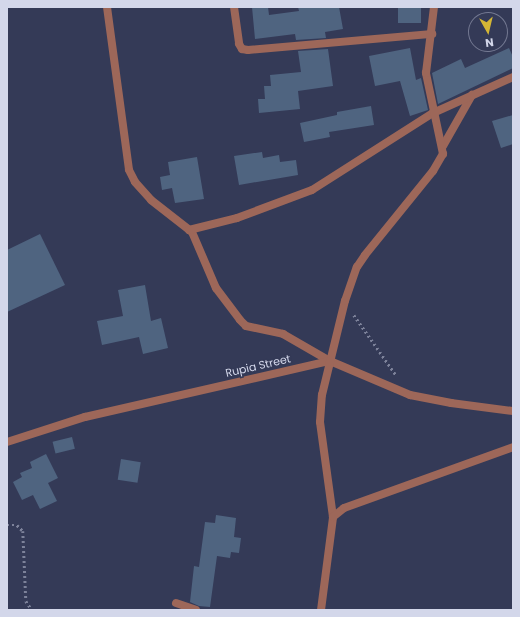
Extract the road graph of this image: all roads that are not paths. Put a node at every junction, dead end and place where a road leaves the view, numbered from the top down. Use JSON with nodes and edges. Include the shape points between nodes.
{"nodes":[{"id":1,"x":107,"y":7,"type":"edge"},
{"id":2,"x":234,"y":7,"type":"edge"},
{"id":3,"x":434,"y":7,"type":"edge"},
{"id":4,"x":432,"y":34,"type":"junction"},
{"id":5,"x":513,"y":77,"type":"edge"},
{"id":6,"x":472,"y":94,"type":"junction"},
{"id":7,"x":433,"y":113,"type":"junction"},
{"id":8,"x":443,"y":146,"type":"junction"},
{"id":9,"x":189,"y":230,"type":"junction"},
{"id":10,"x":330,"y":361,"type":"junction"},
{"id":11,"x":513,"y":411,"type":"edge"},
{"id":12,"x":7,"y":442,"type":"edge"},
{"id":13,"x":513,"y":447,"type":"edge"},
{"id":14,"x":333,"y":517,"type":"junction"},
{"id":15,"x":176,"y":603,"type":"dead end"},
{"id":16,"x":196,"y":610,"type":"edge"},
{"id":17,"x":321,"y":610,"type":"edge"}],
"edges":[{"from":1,"to":9,"type":"street","via":[[129,170],[142,192]]},
{"from":2,"to":4,"type":"street","via":[[239,44],[242,49],[248,50]]},
{"from":3,"to":4,"type":"street"},
{"from":4,"to":7,"type":"street","via":[[426,73]]},
{"from":5,"to":6,"type":"street"},
{"from":6,"to":7,"type":"street"},
{"from":6,"to":8,"type":"street"},
{"from":7,"to":8,"type":"street"},
{"from":7,"to":9,"type":"street","via":[[312,190],[237,218]]},
{"from":8,"to":10,"type":"street","via":[[438,164],[361,261],[345,301]]},
{"from":9,"to":10,"type":"street","via":[[216,288],[246,326],[283,334]]},
{"from":10,"to":11,"type":"street","via":[[410,395]]},
{"from":10,"to":12,"type":"street","name":"Rupia Street","via":[[85,417]]},
{"from":10,"to":14,"type":"street","via":[[322,395],[320,422]]},
{"from":13,"to":14,"type":"street","via":[[344,508]]},
{"from":14,"to":17,"type":"street"},
{"from":15,"to":16,"type":"street"}]}
